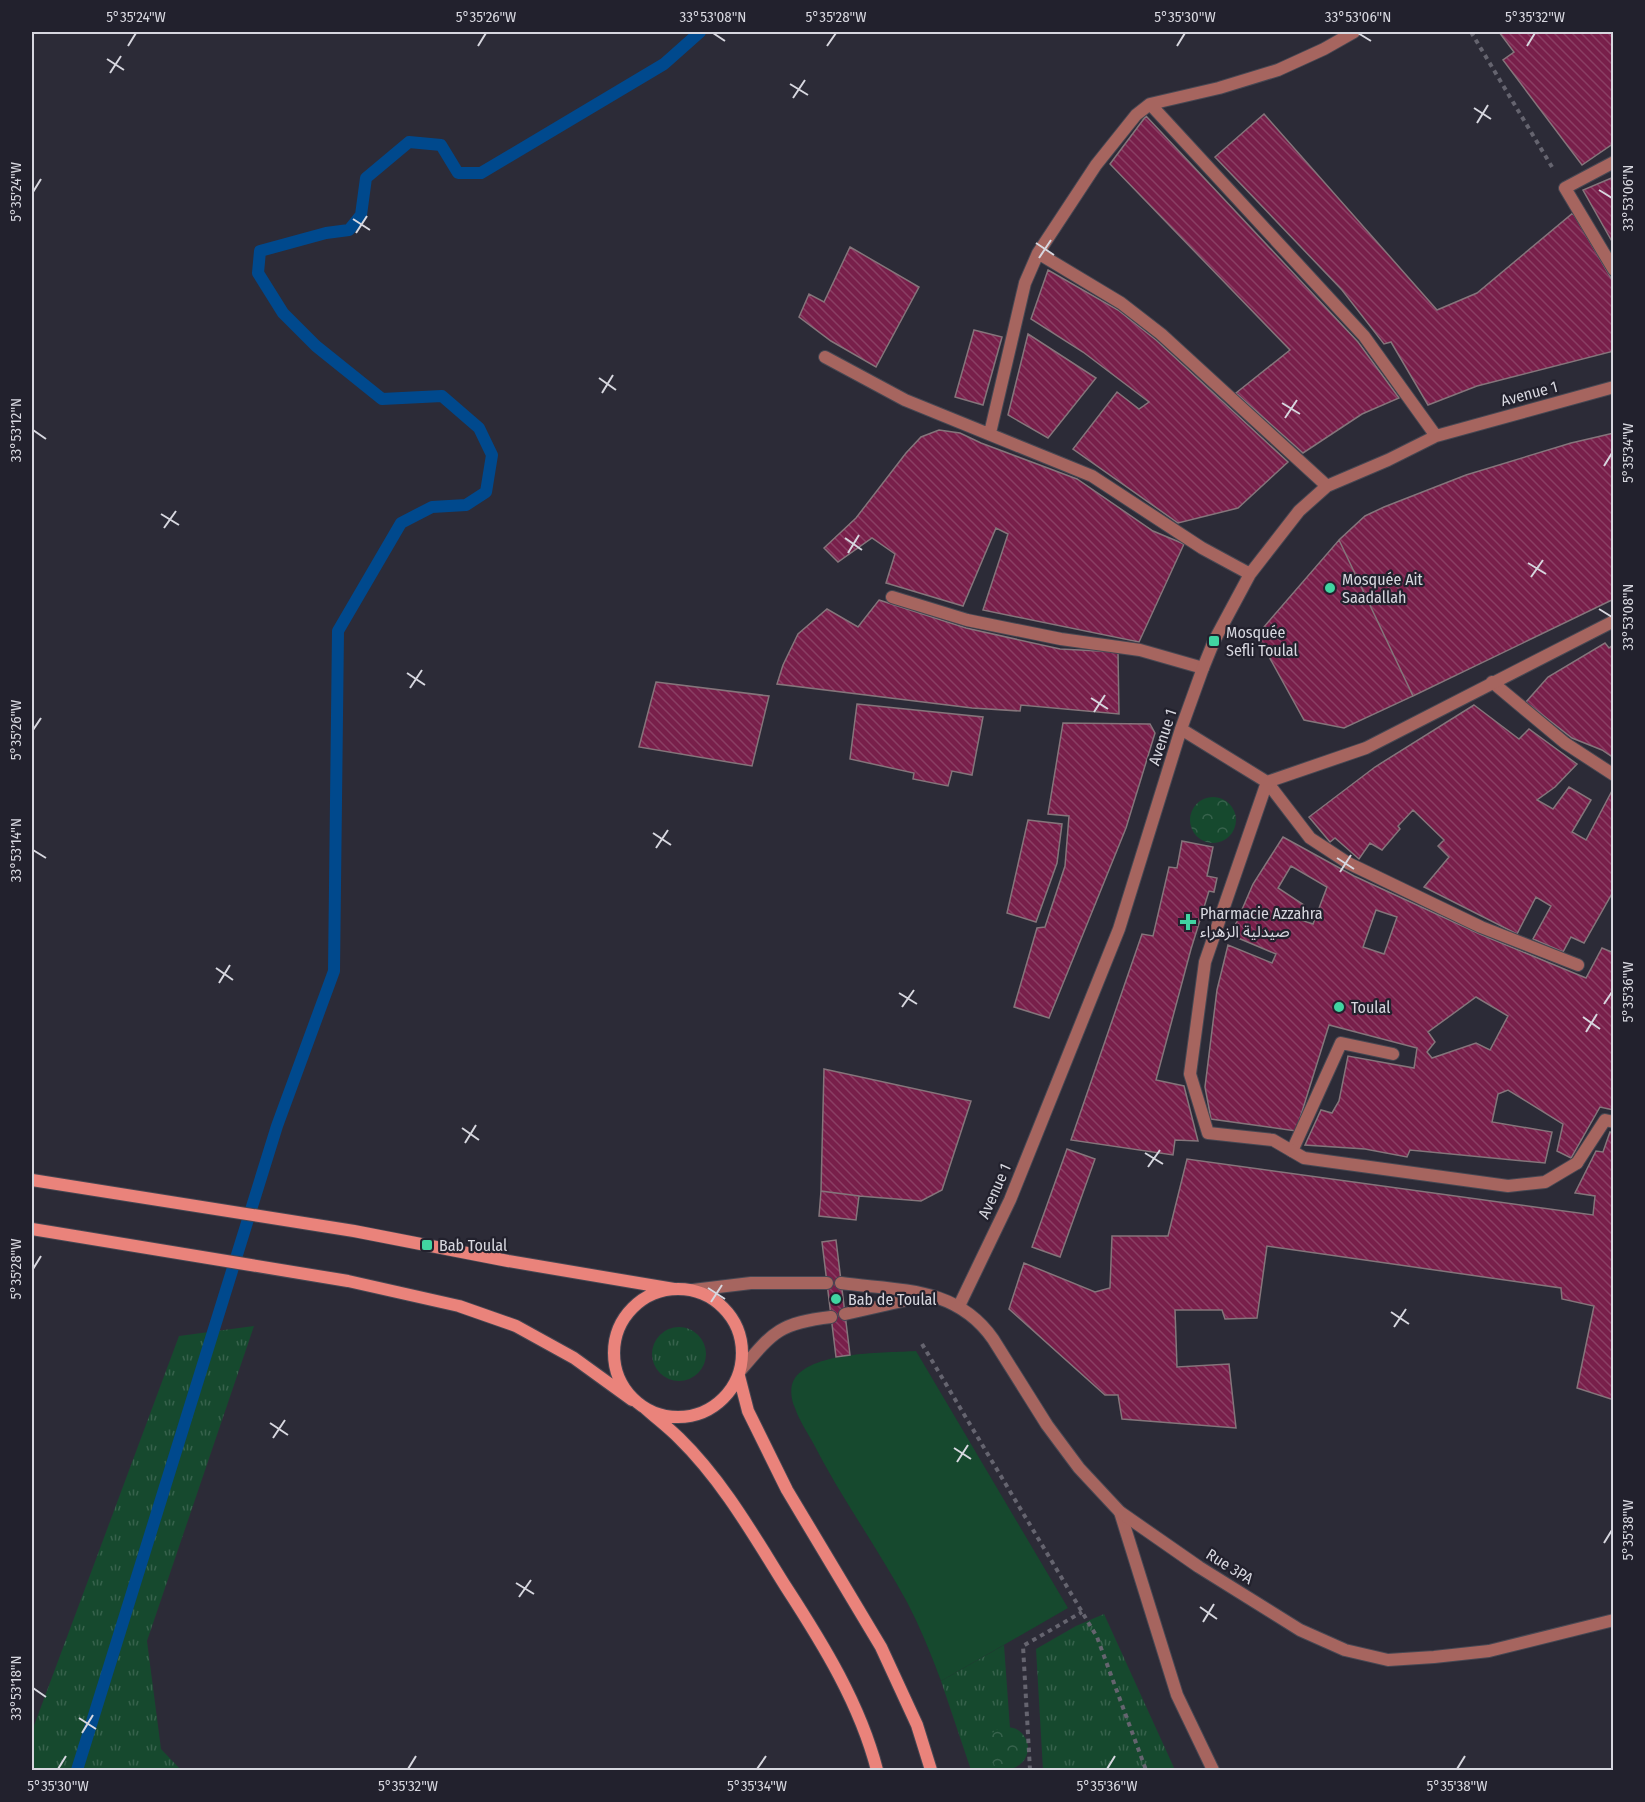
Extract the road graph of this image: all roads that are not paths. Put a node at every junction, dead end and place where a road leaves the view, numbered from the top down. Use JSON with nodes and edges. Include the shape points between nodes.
{"nodes":[{"id":1,"x":1354,"y":32,"type":"edge"},
{"id":2,"x":1150,"y":104,"type":"junction"},
{"id":3,"x":1614,"y":162,"type":"edge"},
{"id":4,"x":1038,"y":253,"type":"junction"},
{"id":5,"x":1614,"y":270,"type":"edge"},
{"id":6,"x":825,"y":357,"type":"dead end"},
{"id":7,"x":1614,"y":387,"type":"edge"},
{"id":8,"x":990,"y":433,"type":"junction"},
{"id":9,"x":1436,"y":436,"type":"junction"},
{"id":10,"x":1328,"y":486,"type":"junction"},
{"id":11,"x":1250,"y":574,"type":"junction"},
{"id":12,"x":892,"y":597,"type":"dead end"},
{"id":13,"x":1614,"y":621,"type":"edge"},
{"id":14,"x":1203,"y":668,"type":"junction"},
{"id":15,"x":1492,"y":682,"type":"junction"},
{"id":16,"x":1181,"y":729,"type":"junction"},
{"id":17,"x":1614,"y":775,"type":"edge"},
{"id":18,"x":1267,"y":782,"type":"junction"},
{"id":19,"x":1578,"y":965,"type":"dead end"},
{"id":20,"x":1393,"y":1054,"type":"dead end"},
{"id":21,"x":1614,"y":1122,"type":"edge"},
{"id":22,"x":1292,"y":1151,"type":"junction"},
{"id":23,"x":32,"y":1180,"type":"edge"},
{"id":24,"x":32,"y":1229,"type":"edge"},
{"id":25,"x":827,"y":1283,"type":"dead end"},
{"id":26,"x":841,"y":1283,"type":"dead end"},
{"id":27,"x":674,"y":1289,"type":"junction"},
{"id":28,"x":693,"y":1290,"type":"junction"},
{"id":29,"x":930,"y":1295,"type":"junction"},
{"id":30,"x":959,"y":1306,"type":"junction"},
{"id":31,"x":845,"y":1314,"type":"dead end"},
{"id":32,"x":831,"y":1317,"type":"dead end"},
{"id":33,"x":740,"y":1373,"type":"junction"},
{"id":34,"x":632,"y":1400,"type":"junction"},
{"id":35,"x":645,"y":1408,"type":"junction"},
{"id":36,"x":1120,"y":1512,"type":"junction"},
{"id":37,"x":1614,"y":1620,"type":"edge"},
{"id":38,"x":877,"y":1770,"type":"edge"},
{"id":39,"x":931,"y":1770,"type":"edge"},
{"id":40,"x":1212,"y":1770,"type":"edge"}],
"edges":[{"from":1,"to":2,"type":"street","via":[[1278,70]]},
{"from":2,"to":4,"type":"street","via":[[1136,115],[1096,165]]},
{"from":2,"to":9,"type":"street","via":[[1364,336]]},
{"from":3,"to":5,"type":"street","via":[[1565,188]]},
{"from":4,"to":8,"type":"street","via":[[1025,283]]},
{"from":4,"to":10,"type":"street","via":[[1121,303],[1161,334]]},
{"from":6,"to":8,"type":"street","via":[[905,400]]},
{"from":7,"to":9,"type":"street","name":"Avenue 1"},
{"from":8,"to":11,"type":"street","via":[[1092,476],[1202,548]]},
{"from":9,"to":10,"type":"street","name":"Avenue 1"},
{"from":10,"to":11,"type":"street","name":"Avenue 1","via":[[1299,511]]},
{"from":11,"to":14,"type":"street","name":"Avenue 1"},
{"from":12,"to":14,"type":"street","via":[[967,620],[1140,650]]},
{"from":13,"to":15,"type":"street"},
{"from":14,"to":16,"type":"street","name":"Avenue 1"},
{"from":15,"to":17,"type":"street","via":[[1565,743]]},
{"from":15,"to":18,"type":"street","via":[[1366,748]]},
{"from":16,"to":18,"type":"street"},
{"from":16,"to":30,"type":"street","name":"Avenue 1","via":[[1119,929],[1010,1200]]},
{"from":18,"to":19,"type":"street","via":[[1310,838],[1348,863],[1481,927]]},
{"from":18,"to":22,"type":"street","via":[[1205,962],[1190,1074],[1208,1133],[1273,1140]]},
{"from":20,"to":22,"type":"street","via":[[1341,1043]]},
{"from":21,"to":22,"type":"street","via":[[1605,1120],[1577,1163],[1545,1182],[1508,1186],[1304,1158]]},
{"from":23,"to":27,"type":"main road","via":[[354,1231]]},
{"from":24,"to":34,"type":"main road","via":[[348,1281],[459,1306],[516,1326],[574,1358]]},
{"from":25,"to":28,"type":"street","via":[[751,1283]]},
{"from":26,"to":29,"type":"street","name":"Rue 3PA"},
{"from":27,"to":28,"type":"main road"},
{"from":27,"to":34,"type":"main road","via":[[654,1293],[635,1304],[621,1321],[614,1340],[614,1362],[620,1382]]},
{"from":28,"to":33,"type":"main road","via":[[723,1307],[734,1320],[742,1354]]},
{"from":29,"to":30,"type":"street","name":"Rue 3PA"},
{"from":29,"to":31,"type":"street"},
{"from":30,"to":36,"type":"street","name":"Rue 3PA","via":[[983,1326],[1047,1425],[1079,1468]]},
{"from":32,"to":33,"type":"street","via":[[802,1320],[779,1330],[764,1342]]},
{"from":33,"to":35,"type":"main road","via":[[716,1406],[699,1414],[681,1418],[662,1416]]},
{"from":33,"to":39,"type":"main road","via":[[748,1411],[786,1490],[881,1647],[917,1725]]},
{"from":34,"to":35,"type":"main road"},
{"from":35,"to":38,"type":"main road","via":[[701,1462],[738,1511],[806,1617],[868,1737]]},
{"from":36,"to":37,"type":"street","name":"Rue 3PA","via":[[1300,1630],[1345,1650],[1388,1660],[1489,1651]]},
{"from":36,"to":40,"type":"street","via":[[1177,1695]]}]}
